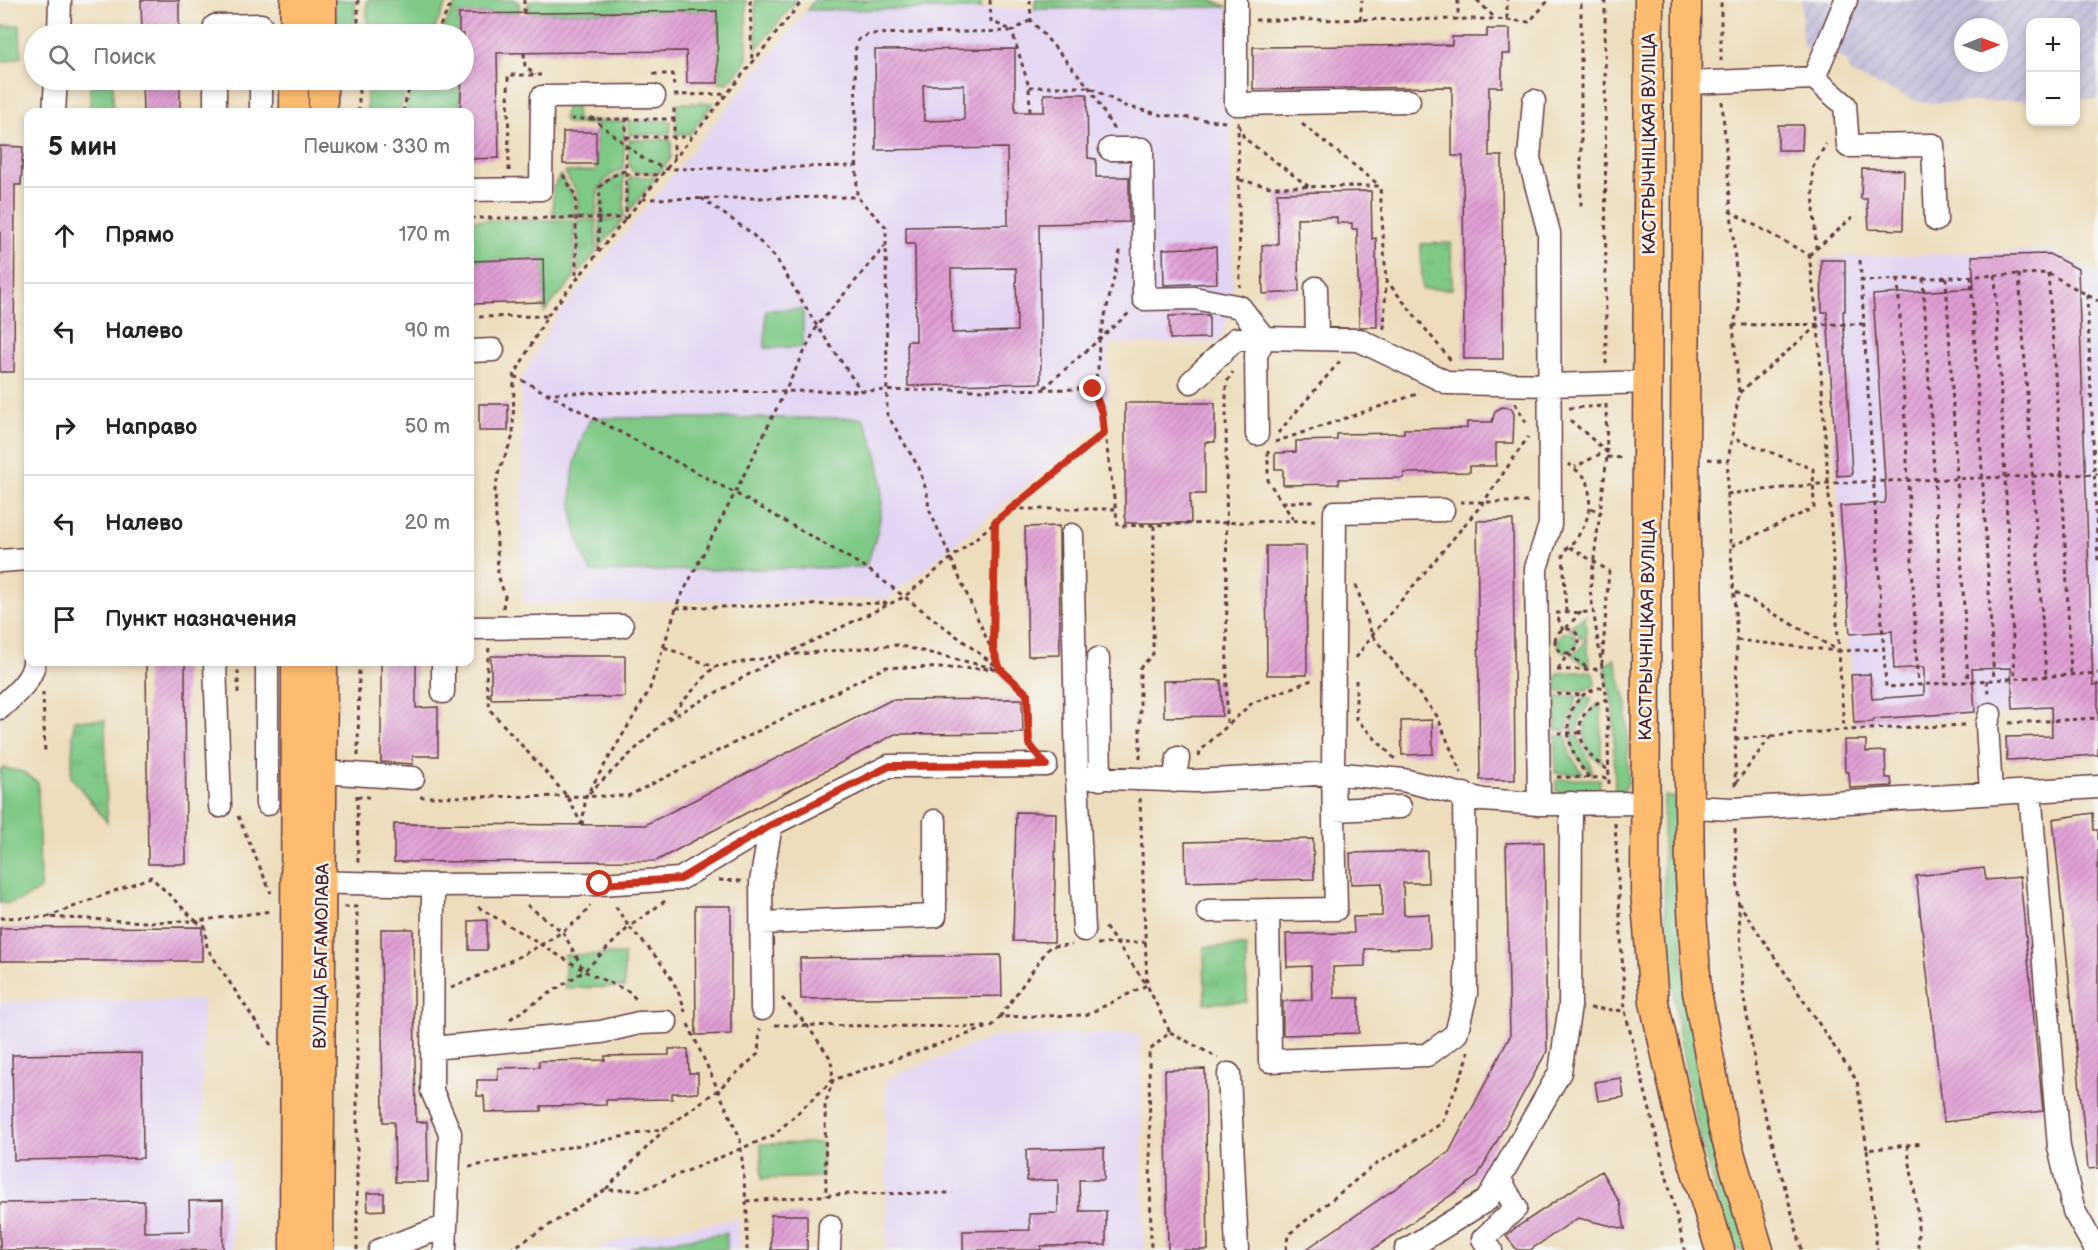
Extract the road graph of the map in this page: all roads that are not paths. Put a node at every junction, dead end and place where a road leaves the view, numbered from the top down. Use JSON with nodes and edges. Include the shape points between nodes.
{"nodes":[{"id":1,"x":60,"y":0,"type":"edge"},
{"id":2,"x":322,"y":0,"type":"edge"},
{"id":3,"x":1236,"y":0,"type":"edge"},
{"id":4,"x":1649,"y":0,"type":"edge"},
{"id":5,"x":1688,"y":0,"type":"edge"},
{"id":6,"x":1846,"y":0,"type":"edge"},
{"id":7,"x":294,"y":19,"type":"edge"},
{"id":8,"x":59,"y":24,"type":"edge"},
{"id":9,"x":279,"y":24,"type":"edge"},
{"id":10,"x":322,"y":24,"type":"edge"},
{"id":11,"x":1814,"y":78,"type":"junction"},
{"id":12,"x":1687,"y":83,"type":"junction"},
{"id":13,"x":55,"y":90,"type":"edge"},
{"id":14,"x":215,"y":90,"type":"edge"},
{"id":15,"x":261,"y":90,"type":"edge"},
{"id":16,"x":294,"y":90,"type":"edge"},
{"id":17,"x":323,"y":90,"type":"edge"},
{"id":18,"x":664,"y":95,"type":"road end"},
{"id":19,"x":1409,"y":101,"type":"dead end"},
{"id":20,"x":1534,"y":101,"type":"dead end"},
{"id":21,"x":54,"y":108,"type":"edge"},
{"id":22,"x":215,"y":108,"type":"edge"},
{"id":23,"x":261,"y":108,"type":"edge"},
{"id":24,"x":294,"y":108,"type":"edge"},
{"id":25,"x":323,"y":108,"type":"edge"},
{"id":26,"x":1117,"y":149,"type":"road end"},
{"id":27,"x":474,"y":190,"type":"edge"},
{"id":28,"x":1936,"y":220,"type":"dead end"},
{"id":29,"x":1316,"y":288,"type":"dead end"},
{"id":30,"x":1264,"y":338,"type":"junction"},
{"id":31,"x":1317,"y":338,"type":"junction"},
{"id":32,"x":493,"y":350,"type":"dead end"},
{"id":33,"x":474,"y":351,"type":"edge"},
{"id":34,"x":1191,"y":382,"type":"dead end"},
{"id":35,"x":1648,"y":382,"type":"junction"},
{"id":36,"x":1550,"y":385,"type":"junction"},
{"id":37,"x":1262,"y":439,"type":"road end"},
{"id":38,"x":1443,"y":510,"type":"road end"},
{"id":39,"x":1072,"y":535,"type":"dead end"},
{"id":40,"x":24,"y":559,"type":"edge"},
{"id":41,"x":0,"y":561,"type":"edge"},
{"id":42,"x":622,"y":626,"type":"dead end"},
{"id":43,"x":474,"y":628,"type":"edge"},
{"id":44,"x":1098,"y":659,"type":"dead end"},
{"id":45,"x":34,"y":666,"type":"edge"},
{"id":46,"x":215,"y":666,"type":"edge"},
{"id":47,"x":267,"y":666,"type":"edge"},
{"id":48,"x":296,"y":666,"type":"edge"},
{"id":49,"x":323,"y":666,"type":"edge"},
{"id":50,"x":443,"y":666,"type":"edge"},
{"id":51,"x":443,"y":692,"type":"dead end"},
{"id":52,"x":0,"y":708,"type":"edge"},
{"id":53,"x":1990,"y":714,"type":"dead end"},
{"id":54,"x":1178,"y":758,"type":"dead end"},
{"id":55,"x":1046,"y":765,"type":"road end"},
{"id":56,"x":322,"y":772,"type":"junction"},
{"id":57,"x":1334,"y":773,"type":"junction"},
{"id":58,"x":1077,"y":777,"type":"junction"},
{"id":59,"x":1100,"y":779,"type":"junction"},
{"id":60,"x":1185,"y":781,"type":"junction"},
{"id":61,"x":414,"y":787,"type":"road end"},
{"id":62,"x":2098,"y":787,"type":"edge"},
{"id":63,"x":1465,"y":788,"type":"junction"},
{"id":64,"x":2030,"y":791,"type":"junction"},
{"id":65,"x":1990,"y":793,"type":"junction"},
{"id":66,"x":1571,"y":803,"type":"junction"},
{"id":67,"x":1644,"y":803,"type":"junction"},
{"id":68,"x":267,"y":804,"type":"dead end"},
{"id":69,"x":1539,"y":804,"type":"junction"},
{"id":70,"x":229,"y":806,"type":"road end"},
{"id":71,"x":1400,"y":807,"type":"dead end"},
{"id":72,"x":1689,"y":807,"type":"junction"},
{"id":73,"x":1334,"y":810,"type":"junction"},
{"id":74,"x":935,"y":821,"type":"dead end"},
{"id":75,"x":771,"y":825,"type":"junction"},
{"id":76,"x":309,"y":882,"type":"junction"},
{"id":77,"x":433,"y":885,"type":"junction"},
{"id":78,"x":1268,"y":910,"type":"junction"},
{"id":79,"x":1208,"y":911,"type":"dead end"},
{"id":80,"x":761,"y":923,"type":"junction"},
{"id":81,"x":1085,"y":940,"type":"road end"},
{"id":82,"x":764,"y":1020,"type":"road end"},
{"id":83,"x":666,"y":1022,"type":"road end"},
{"id":84,"x":432,"y":1048,"type":"junction"},
{"id":85,"x":1229,"y":1074,"type":"road end"},
{"id":86,"x":1499,"y":1178,"type":"junction"},
{"id":87,"x":830,"y":1226,"type":"dead end"},
{"id":88,"x":444,"y":1227,"type":"junction"},
{"id":89,"x":294,"y":1250,"type":"edge"},
{"id":90,"x":319,"y":1250,"type":"edge"},
{"id":91,"x":380,"y":1250,"type":"edge"},
{"id":92,"x":444,"y":1250,"type":"edge"},
{"id":93,"x":830,"y":1250,"type":"edge"},
{"id":94,"x":1237,"y":1250,"type":"edge"},
{"id":95,"x":1406,"y":1250,"type":"edge"},
{"id":96,"x":1491,"y":1250,"type":"edge"},
{"id":97,"x":1720,"y":1250,"type":"edge"},
{"id":98,"x":1759,"y":1250,"type":"edge"},
{"id":99,"x":2096,"y":1250,"type":"edge"}],
"edges":[{"from":1,"to":8,"type":"street"},
{"from":2,"to":10,"type":"main road"},
{"from":3,"to":19,"type":"street","via":[[1236,104],[1242,113],[1274,102]]},
{"from":4,"to":35,"type":"main road","name":"КАСТРЫЧНІЦКАЯ ВУЛІЦА"},
{"from":5,"to":12,"type":"main road","name":"КАСТРЫЧНІЦКАЯ ВУЛІЦА"},
{"from":6,"to":11,"type":"street"},
{"from":7,"to":9,"type":"street"},
{"from":11,"to":12,"type":"street"},
{"from":11,"to":28,"type":"street","via":[[1845,105],[1848,146],[1933,145]]},
{"from":12,"to":72,"type":"main road","name":"КАСТРЫЧНІЦКАЯ ВУЛІЦА","via":[[1685,458]]},
{"from":13,"to":21,"type":"street"},
{"from":14,"to":22,"type":"street"},
{"from":15,"to":23,"type":"street"},
{"from":16,"to":24,"type":"main road"},
{"from":17,"to":25,"type":"main road"},
{"from":18,"to":27,"type":"street","via":[[542,97],[541,189]]},
{"from":20,"to":36,"type":"street","via":[[1529,158],[1549,233]]},
{"from":26,"to":30,"type":"street","via":[[1142,149],[1144,299],[1194,298],[1240,307]]},
{"from":29,"to":31,"type":"street"},
{"from":30,"to":31,"type":"street"},
{"from":30,"to":34,"type":"street","via":[[1236,339]]},
{"from":30,"to":37,"type":"street","via":[[1256,355]]},
{"from":31,"to":36,"type":"street","via":[[1359,340],[1458,383]]},
{"from":32,"to":33,"type":"street"},
{"from":35,"to":36,"type":"street"},
{"from":35,"to":67,"type":"main road","name":"КАСТРЫЧНІЦКАЯ ВУЛІЦА"},
{"from":36,"to":69,"type":"street","via":[[1550,525],[1536,568],[1546,613],[1547,670],[1538,694]]},
{"from":38,"to":57,"type":"street","via":[[1335,512],[1349,671]]},
{"from":39,"to":58,"type":"street"},
{"from":40,"to":41,"type":"street"},
{"from":42,"to":43,"type":"street"},
{"from":44,"to":59,"type":"street"},
{"from":45,"to":52,"type":"street"},
{"from":46,"to":70,"type":"street"},
{"from":47,"to":68,"type":"street"},
{"from":48,"to":76,"type":"main road","name":"ВУЛІЦА БАГАМОЛАВА"},
{"from":49,"to":56,"type":"main road","name":"ВУЛІЦА БАГАМОЛАВА"},
{"from":50,"to":51,"type":"street"},
{"from":53,"to":65,"type":"street"},
{"from":54,"to":60,"type":"street"},
{"from":55,"to":75,"type":"street","via":[[890,766]]},
{"from":56,"to":61,"type":"street","via":[[357,774]]},
{"from":56,"to":76,"type":"main road","name":"ВУЛІЦА БАГАМОЛАВА"},
{"from":57,"to":60,"type":"street"},
{"from":57,"to":63,"type":"street"},
{"from":57,"to":73,"type":"street"},
{"from":58,"to":59,"type":"street"},
{"from":58,"to":81,"type":"street"},
{"from":59,"to":60,"type":"street"},
{"from":62,"to":64,"type":"street"},
{"from":63,"to":69,"type":"street","via":[[1483,800]]},
{"from":63,"to":78,"type":"street","via":[[1466,994],[1456,1034],[1427,1055],[1270,1061]]},
{"from":64,"to":65,"type":"street"},
{"from":64,"to":99,"type":"street","via":[[2059,1147],[2074,1211]]},
{"from":65,"to":72,"type":"street","via":[[1734,809]]},
{"from":66,"to":67,"type":"street"},
{"from":66,"to":69,"type":"street"},
{"from":66,"to":86,"type":"street","via":[[1570,1006],[1560,1072]]},
{"from":67,"to":97,"type":"main road","name":"КАСТРЫЧНІЦКАЯ ВУЛІЦА","via":[[1645,891],[1654,1002],[1682,1126]]},
{"from":71,"to":73,"type":"street"},
{"from":72,"to":98,"type":"main road","name":"КАСТРЫЧНІЦКАЯ ВУЛІЦА","via":[[1697,992],[1723,1129]]},
{"from":73,"to":78,"type":"street","via":[[1336,909]]},
{"from":74,"to":80,"type":"street","via":[[934,916]]},
{"from":75,"to":77,"type":"street","via":[[680,879],[600,884]]},
{"from":75,"to":80,"type":"street","via":[[761,882]]},
{"from":76,"to":77,"type":"street"},
{"from":76,"to":89,"type":"main road","name":"ВУЛІЦА БАГАМОЛАВА"},
{"from":76,"to":90,"type":"main road","name":"ВУЛІЦА БАГАМОЛАВА"},
{"from":77,"to":84,"type":"street"},
{"from":78,"to":79,"type":"street"},
{"from":80,"to":82,"type":"street"},
{"from":83,"to":84,"type":"street"},
{"from":84,"to":88,"type":"street","via":[[432,1091],[450,1133]]},
{"from":85,"to":94,"type":"street"},
{"from":86,"to":95,"type":"street","via":[[1486,1200]]},
{"from":86,"to":96,"type":"street","via":[[1516,1208],[1483,1239]]},
{"from":87,"to":93,"type":"street"},
{"from":88,"to":91,"type":"street"},
{"from":88,"to":92,"type":"street"}]}
